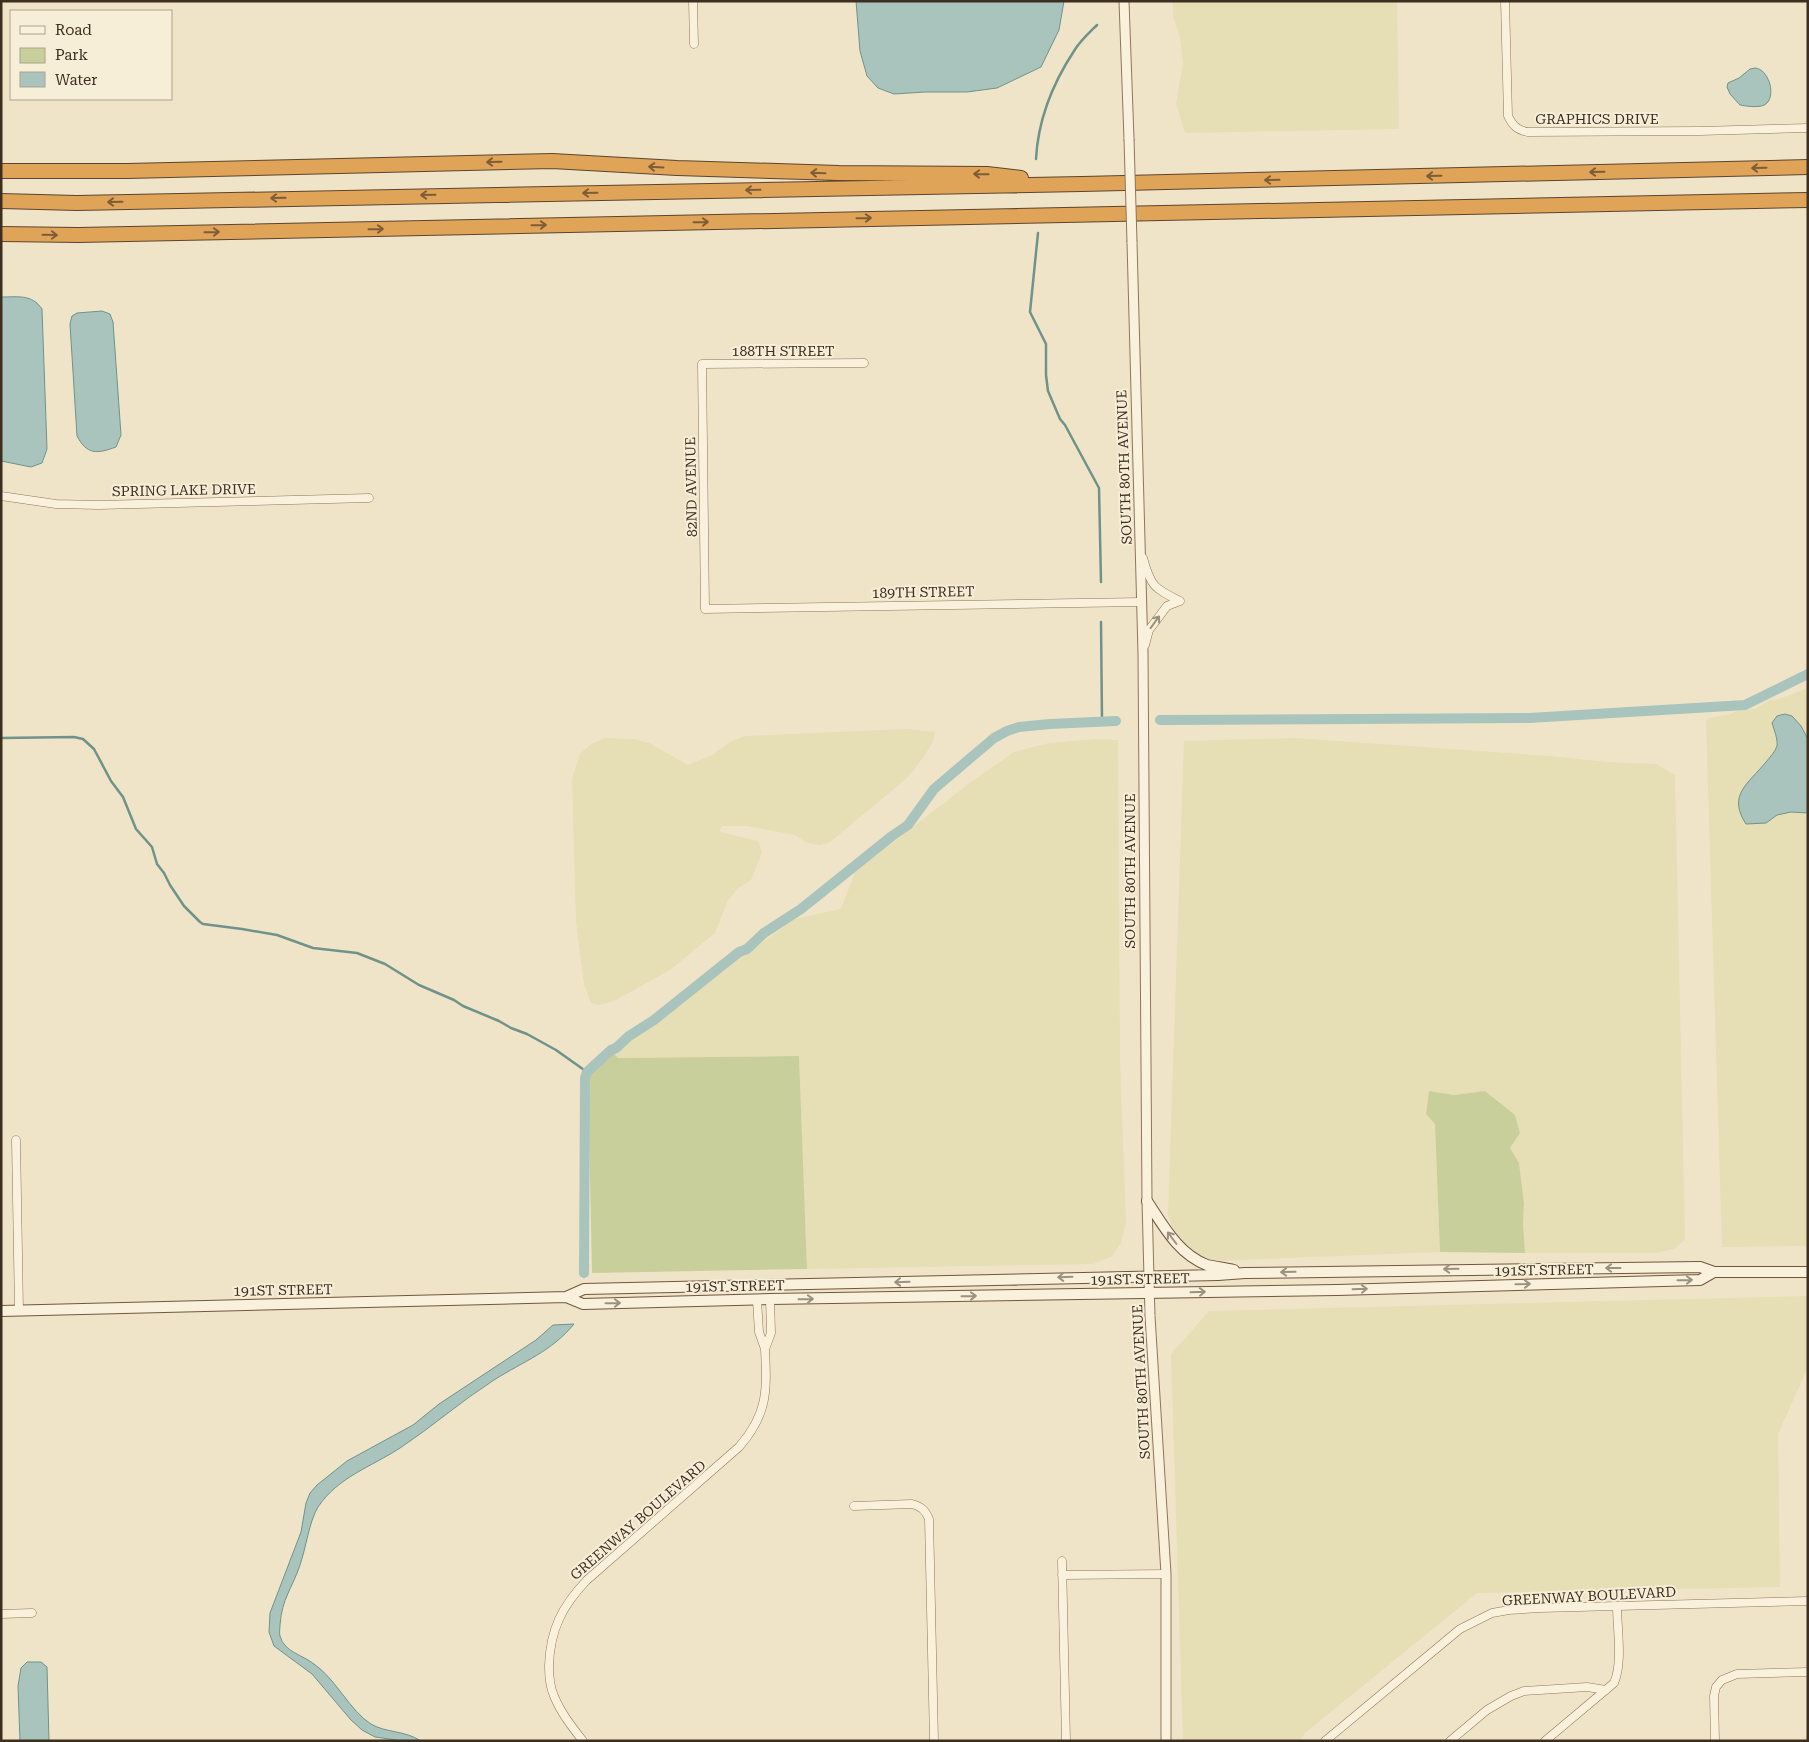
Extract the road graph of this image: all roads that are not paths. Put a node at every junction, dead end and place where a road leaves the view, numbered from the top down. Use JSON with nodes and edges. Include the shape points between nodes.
{"nodes":[{"id":1,"x":693,"y":1,"type":"edge"},
{"id":2,"x":1124,"y":1,"type":"edge"},
{"id":3,"x":1506,"y":1,"type":"edge"},
{"id":4,"x":694,"y":44,"type":"dead end"},
{"id":5,"x":1808,"y":128,"type":"edge"},
{"id":6,"x":1808,"y":167,"type":"edge"},
{"id":7,"x":1,"y":171,"type":"edge"},
{"id":8,"x":1082,"y":184,"type":"junction"},
{"id":9,"x":1808,"y":200,"type":"edge"},
{"id":10,"x":1,"y":202,"type":"edge"},
{"id":11,"x":1,"y":234,"type":"edge"},
{"id":12,"x":864,"y":363,"type":"dead end"},
{"id":13,"x":702,"y":364,"type":"joint"},
{"id":14,"x":1,"y":496,"type":"edge"},
{"id":15,"x":369,"y":498,"type":"dead end"},
{"id":16,"x":1140,"y":548,"type":"junction"},
{"id":17,"x":1141,"y":602,"type":"junction"},
{"id":18,"x":706,"y":609,"type":"joint"},
{"id":19,"x":1142,"y":653,"type":"junction"},
{"id":20,"x":16,"y":1140,"type":"dead end"},
{"id":21,"x":1147,"y":1201,"type":"junction"},
{"id":22,"x":1714,"y":1272,"type":"junction"},
{"id":23,"x":1808,"y":1272,"type":"edge"},
{"id":24,"x":1245,"y":1273,"type":"junction"},
{"id":25,"x":1149,"y":1276,"type":"junction"},
{"id":26,"x":1149,"y":1293,"type":"junction"},
{"id":27,"x":566,"y":1297,"type":"junction"},
{"id":28,"x":770,"y":1299,"type":"junction"},
{"id":29,"x":757,"y":1300,"type":"junction"},
{"id":30,"x":1,"y":1311,"type":"edge"},
{"id":31,"x":19,"y":1311,"type":"junction"},
{"id":32,"x":766,"y":1349,"type":"junction"},
{"id":33,"x":854,"y":1506,"type":"dead end"},
{"id":34,"x":1062,"y":1561,"type":"dead end"},
{"id":35,"x":1166,"y":1574,"type":"junction"},
{"id":36,"x":1062,"y":1575,"type":"junction"},
{"id":37,"x":1808,"y":1601,"type":"edge"},
{"id":38,"x":1617,"y":1606,"type":"junction"},
{"id":39,"x":32,"y":1613,"type":"dead end"},
{"id":40,"x":1,"y":1614,"type":"edge"},
{"id":41,"x":1808,"y":1672,"type":"edge"},
{"id":42,"x":1606,"y":1690,"type":"junction"},
{"id":43,"x":584,"y":1741,"type":"edge"},
{"id":44,"x":934,"y":1741,"type":"edge"},
{"id":45,"x":1066,"y":1741,"type":"edge"},
{"id":46,"x":1166,"y":1741,"type":"edge"},
{"id":47,"x":1325,"y":1741,"type":"edge"},
{"id":48,"x":1450,"y":1741,"type":"edge"},
{"id":49,"x":1545,"y":1741,"type":"edge"},
{"id":50,"x":1715,"y":1741,"type":"edge"}],
"edges":[{"from":1,"to":4,"type":"street"},
{"from":2,"to":16,"type":"street","name":"SOUTH 80TH AVENUE","bridge":true},
{"from":3,"to":5,"type":"street","name":"GRAPHICS DRIVE","via":[[1508,116],[1522,131]]},
{"from":6,"to":8,"type":"highway","one_way":true},
{"from":8,"to":7,"type":"highway","one_way":true,"via":[[987,174],[839,173],[552,161]]},
{"from":8,"to":10,"type":"highway","one_way":true},
{"from":11,"to":9,"type":"highway","one_way":true},
{"from":12,"to":13,"type":"street","name":"188TH STREET"},
{"from":13,"to":18,"type":"street","name":"82ND AVENUE"},
{"from":14,"to":15,"type":"street","name":"SPRING LAKE DRIVE","via":[[56,504],[99,505]]},
{"from":16,"to":17,"type":"street","name":"SOUTH 80TH AVENUE"},
{"from":19,"to":16,"type":"street","one_way":true,"via":[[1149,630],[1166,606],[1180,601],[1152,584]]},
{"from":17,"to":18,"type":"street","name":"189TH STREET"},
{"from":17,"to":19,"type":"street","name":"SOUTH 80TH AVENUE"},
{"from":19,"to":21,"type":"street","name":"SOUTH 80TH AVENUE"},
{"from":20,"to":31,"type":"street"},
{"from":24,"to":21,"type":"main road","one_way":true,"via":[[1192,1257],[1178,1246]]},
{"from":21,"to":25,"type":"street","name":"SOUTH 80TH AVENUE"},
{"from":22,"to":23,"type":"main road","name":"191ST STREET"},
{"from":22,"to":24,"type":"main road","name":"191ST STREET","one_way":true,"via":[[1700,1267]]},
{"from":26,"to":22,"type":"main road","name":"191ST STREET","one_way":true,"via":[[1700,1280]]},
{"from":24,"to":25,"type":"main road","name":"191ST STREET"},
{"from":25,"to":26,"type":"street","name":"SOUTH 80TH AVENUE"},
{"from":25,"to":27,"type":"main road","name":"191ST STREET","one_way":true,"via":[[584,1290]]},
{"from":28,"to":26,"type":"main road","name":"191ST STREET","one_way":true},
{"from":26,"to":35,"type":"street","name":"SOUTH 80TH AVENUE"},
{"from":27,"to":29,"type":"main road","name":"191ST STREET","one_way":true,"via":[[583,1304]]},
{"from":27,"to":31,"type":"main road","name":"191ST STREET"},
{"from":28,"to":29,"type":"main road","name":"191ST STREET"},
{"from":28,"to":32,"type":"street","name":"GREENWAY BOULEVARD","via":[[771,1333]]},
{"from":29,"to":32,"type":"street","name":"GREENWAY BOULEVARD","via":[[759,1332]]},
{"from":30,"to":31,"type":"main road","name":"191ST STREET"},
{"from":32,"to":43,"type":"street","name":"GREENWAY BOULEVARD","via":[[765,1398],[749,1435],[587,1580],[562,1611],[550,1648],[549,1672],[553,1694],[571,1726]]},
{"from":33,"to":44,"type":"street","via":[[912,1504],[926,1511],[929,1520]]},
{"from":34,"to":36,"type":"street"},
{"from":35,"to":36,"type":"street"},
{"from":35,"to":46,"type":"street","name":"SOUTH 80TH AVENUE"},
{"from":36,"to":45,"type":"street"},
{"from":37,"to":38,"type":"street","name":"GREENWAY BOULEVARD"},
{"from":38,"to":42,"type":"street","via":[[1617,1676]]},
{"from":38,"to":47,"type":"street","name":"GREENWAY BOULEVARD","via":[[1509,1610],[1478,1619],[1444,1641]]},
{"from":39,"to":40,"type":"street"},
{"from":41,"to":50,"type":"street","via":[[1737,1674],[1722,1680],[1714,1696]]},
{"from":42,"to":48,"type":"street","via":[[1587,1687],[1524,1691],[1487,1710]]},
{"from":42,"to":49,"type":"street"}]}
